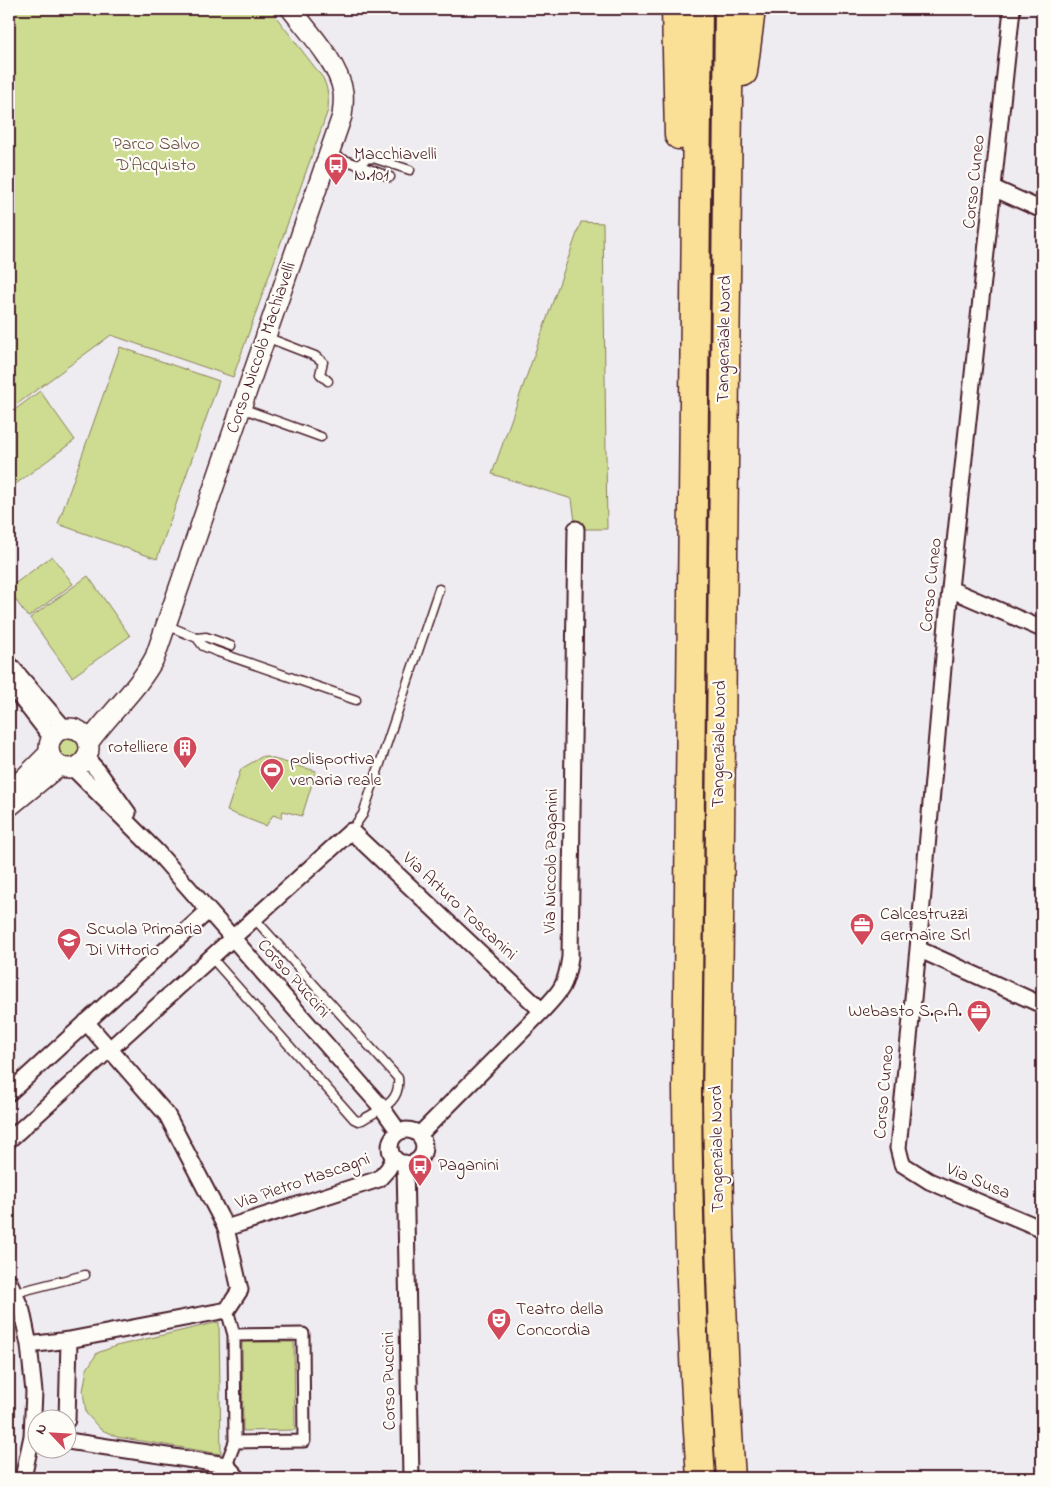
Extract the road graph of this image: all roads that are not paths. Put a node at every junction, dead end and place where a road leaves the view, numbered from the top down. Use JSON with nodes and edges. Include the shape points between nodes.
{"nodes":[{"id":1,"x":291,"y":9,"type":"edge"},
{"id":2,"x":676,"y":9,"type":"edge"},
{"id":3,"x":698,"y":9,"type":"edge"},
{"id":4,"x":729,"y":9,"type":"edge"},
{"id":5,"x":751,"y":9,"type":"edge"},
{"id":6,"x":1012,"y":9,"type":"edge"},
{"id":7,"x":329,"y":154,"type":"junction"},
{"id":8,"x":358,"y":165,"type":"junction"},
{"id":9,"x":410,"y":170,"type":"dead end"},
{"id":10,"x":390,"y":178,"type":"dead end"},
{"id":11,"x":993,"y":188,"type":"junction"},
{"id":12,"x":727,"y":195,"type":"junction"},
{"id":13,"x":1042,"y":210,"type":"edge"},
{"id":14,"x":266,"y":337,"type":"junction"},
{"id":15,"x":328,"y":382,"type":"dead end"},
{"id":16,"x":695,"y":396,"type":"junction"},
{"id":17,"x":241,"y":408,"type":"junction"},
{"id":18,"x":321,"y":437,"type":"dead end"},
{"id":19,"x":576,"y":529,"type":"dead end"},
{"id":20,"x":439,"y":589,"type":"dead end"},
{"id":21,"x":950,"y":589,"type":"junction"},
{"id":22,"x":166,"y":626,"type":"junction"},
{"id":23,"x":1042,"y":629,"type":"edge"},
{"id":24,"x":197,"y":638,"type":"junction"},
{"id":25,"x":231,"y":646,"type":"dead end"},
{"id":26,"x":9,"y":664,"type":"edge"},
{"id":27,"x":9,"y":676,"type":"edge"},
{"id":28,"x":356,"y":700,"type":"dead end"},
{"id":29,"x":69,"y":748,"type":"junction"},
{"id":30,"x":9,"y":793,"type":"edge"},
{"id":31,"x":9,"y":807,"type":"edge"},
{"id":32,"x":351,"y":831,"type":"junction"},
{"id":33,"x":208,"y":911,"type":"junction"},
{"id":34,"x":254,"y":918,"type":"junction"},
{"id":35,"x":232,"y":938,"type":"junction"},
{"id":36,"x":918,"y":949,"type":"junction"},
{"id":37,"x":210,"y":957,"type":"junction"},
{"id":38,"x":1042,"y":1004,"type":"edge"},
{"id":39,"x":542,"y":1011,"type":"junction"},
{"id":40,"x":86,"y":1022,"type":"junction"},
{"id":41,"x":110,"y":1048,"type":"junction"},
{"id":42,"x":9,"y":1093,"type":"edge"},
{"id":43,"x":382,"y":1108,"type":"junction"},
{"id":44,"x":399,"y":1132,"type":"junction"},
{"id":45,"x":419,"y":1134,"type":"junction"},
{"id":46,"x":9,"y":1140,"type":"edge"},
{"id":47,"x":400,"y":1161,"type":"junction"},
{"id":48,"x":902,"y":1164,"type":"joint"},
{"id":49,"x":226,"y":1228,"type":"junction"},
{"id":50,"x":1042,"y":1229,"type":"edge"},
{"id":51,"x":85,"y":1275,"type":"dead end"},
{"id":52,"x":11,"y":1287,"type":"edge"},
{"id":53,"x":226,"y":1310,"type":"junction"},
{"id":54,"x":234,"y":1335,"type":"junction"},
{"id":55,"x":69,"y":1340,"type":"junction"},
{"id":56,"x":29,"y":1345,"type":"junction"},
{"id":57,"x":34,"y":1410,"type":"edge"},
{"id":58,"x":68,"y":1410,"type":"edge"},
{"id":59,"x":78,"y":1442,"type":"edge"},
{"id":60,"x":235,"y":1442,"type":"junction"},
{"id":61,"x":28,"y":1460,"type":"edge"},
{"id":62,"x":226,"y":1464,"type":"junction"},
{"id":63,"x":23,"y":1478,"type":"edge"},
{"id":64,"x":238,"y":1478,"type":"edge"},
{"id":65,"x":411,"y":1478,"type":"edge"},
{"id":66,"x":701,"y":1478,"type":"edge"},
{"id":67,"x":731,"y":1478,"type":"edge"}],
"edges":[{"from":1,"to":7,"type":"street","name":"Corso Niccolò Machiavelli","via":[[335,68],[340,80],[344,105]]},
{"from":2,"to":16,"type":"highway","via":[[681,194]]},
{"from":3,"to":16,"type":"highway","name":"Tangenziale Nord"},
{"from":4,"to":12,"type":"highway","name":"Tangenziale Nord"},
{"from":5,"to":12,"type":"highway"},
{"from":6,"to":11,"type":"street","name":"Corso Cuneo"},
{"from":7,"to":8,"type":"lane"},
{"from":7,"to":14,"type":"street","name":"Corso Niccolò Machiavelli"},
{"from":8,"to":9,"type":"lane","via":[[373,158]]},
{"from":8,"to":10,"type":"lane"},
{"from":11,"to":13,"type":"street"},
{"from":11,"to":21,"type":"street","name":"Corso Cuneo"},
{"from":12,"to":67,"type":"highway","name":"Tangenziale Nord","via":[[717,1103],[722,1338]]},
{"from":14,"to":15,"type":"lane","via":[[315,356],[323,362],[320,374]]},
{"from":14,"to":17,"type":"street","name":"Corso Niccolò Machiavelli"},
{"from":16,"to":66,"type":"highway","name":"Tangenziale Nord","via":[[687,1098],[691,1312]]},
{"from":17,"to":18,"type":"lane"},
{"from":17,"to":22,"type":"street","name":"Corso Niccolò Machiavelli"},
{"from":19,"to":39,"type":"street","name":"Via Niccolò Paganini","via":[[570,957],[568,975],[560,992]]},
{"from":20,"to":32,"type":"lane","via":[[363,814]]},
{"from":21,"to":23,"type":"street"},
{"from":21,"to":36,"type":"street","name":"Corso Cuneo"},
{"from":22,"to":24,"type":"lane"},
{"from":22,"to":29,"type":"street","name":"Corso Niccolò Machiavelli","via":[[142,680],[101,725]]},
{"from":24,"to":25,"type":"lane","via":[[206,637]]},
{"from":24,"to":28,"type":"lane","via":[[203,646],[215,651]]},
{"from":26,"to":29,"type":"street"},
{"from":27,"to":29,"type":"street","via":[[20,697]]},
{"from":29,"to":30,"type":"street","name":"Corso Niccolò Machiavelli"},
{"from":29,"to":31,"type":"street","name":"Corso Niccolò Machiavelli"},
{"from":29,"to":33,"type":"street","name":"Corso Puccini"},
{"from":32,"to":34,"type":"street"},
{"from":32,"to":39,"type":"street","name":"Via Arturo Toscanini"},
{"from":33,"to":35,"type":"street","name":"Corso Puccini"},
{"from":33,"to":40,"type":"street"},
{"from":34,"to":35,"type":"street"},
{"from":34,"to":43,"type":"lane","via":[[398,1078],[395,1098]]},
{"from":35,"to":37,"type":"street"},
{"from":35,"to":43,"type":"street","name":"Corso Puccini"},
{"from":36,"to":38,"type":"street"},
{"from":36,"to":48,"type":"street","name":"Corso Cuneo","via":[[898,1148]]},
{"from":37,"to":41,"type":"street"},
{"from":37,"to":43,"type":"lane","via":[[354,1119],[362,1120]]},
{"from":39,"to":45,"type":"street","name":"Via Niccolò Paganini"},
{"from":40,"to":41,"type":"street","name":"Via Pietro Mascagni"},
{"from":40,"to":42,"type":"street"},
{"from":41,"to":46,"type":"street"},
{"from":41,"to":49,"type":"street","name":"Via Pietro Mascagni","via":[[167,1115]]},
{"from":43,"to":44,"type":"street","name":"Corso Puccini"},
{"from":44,"to":45,"type":"street","via":[[406,1130]]},
{"from":44,"to":47,"type":"street","via":[[390,1146]]},
{"from":45,"to":47,"type":"street","via":[[424,1147],[419,1160],[413,1163]]},
{"from":47,"to":49,"type":"street","name":"Via Pietro Mascagni","via":[[379,1179]]},
{"from":47,"to":65,"type":"street","name":"Corso Puccini"},
{"from":48,"to":50,"type":"street","name":"Via Susa","via":[[930,1181]]},
{"from":49,"to":53,"type":"street","via":[[240,1290]]},
{"from":51,"to":52,"type":"lane"},
{"from":52,"to":56,"type":"street","via":[[22,1310]]},
{"from":53,"to":54,"type":"street"},
{"from":53,"to":55,"type":"street"},
{"from":54,"to":60,"type":"street"},
{"from":54,"to":60,"type":"street","via":[[303,1334],[304,1441]]},
{"from":55,"to":56,"type":"street"},
{"from":55,"to":58,"type":"street"},
{"from":56,"to":57,"type":"street"},
{"from":59,"to":62,"type":"street"},
{"from":60,"to":62,"type":"street"},
{"from":61,"to":63,"type":"street"},
{"from":62,"to":64,"type":"street"}]}
